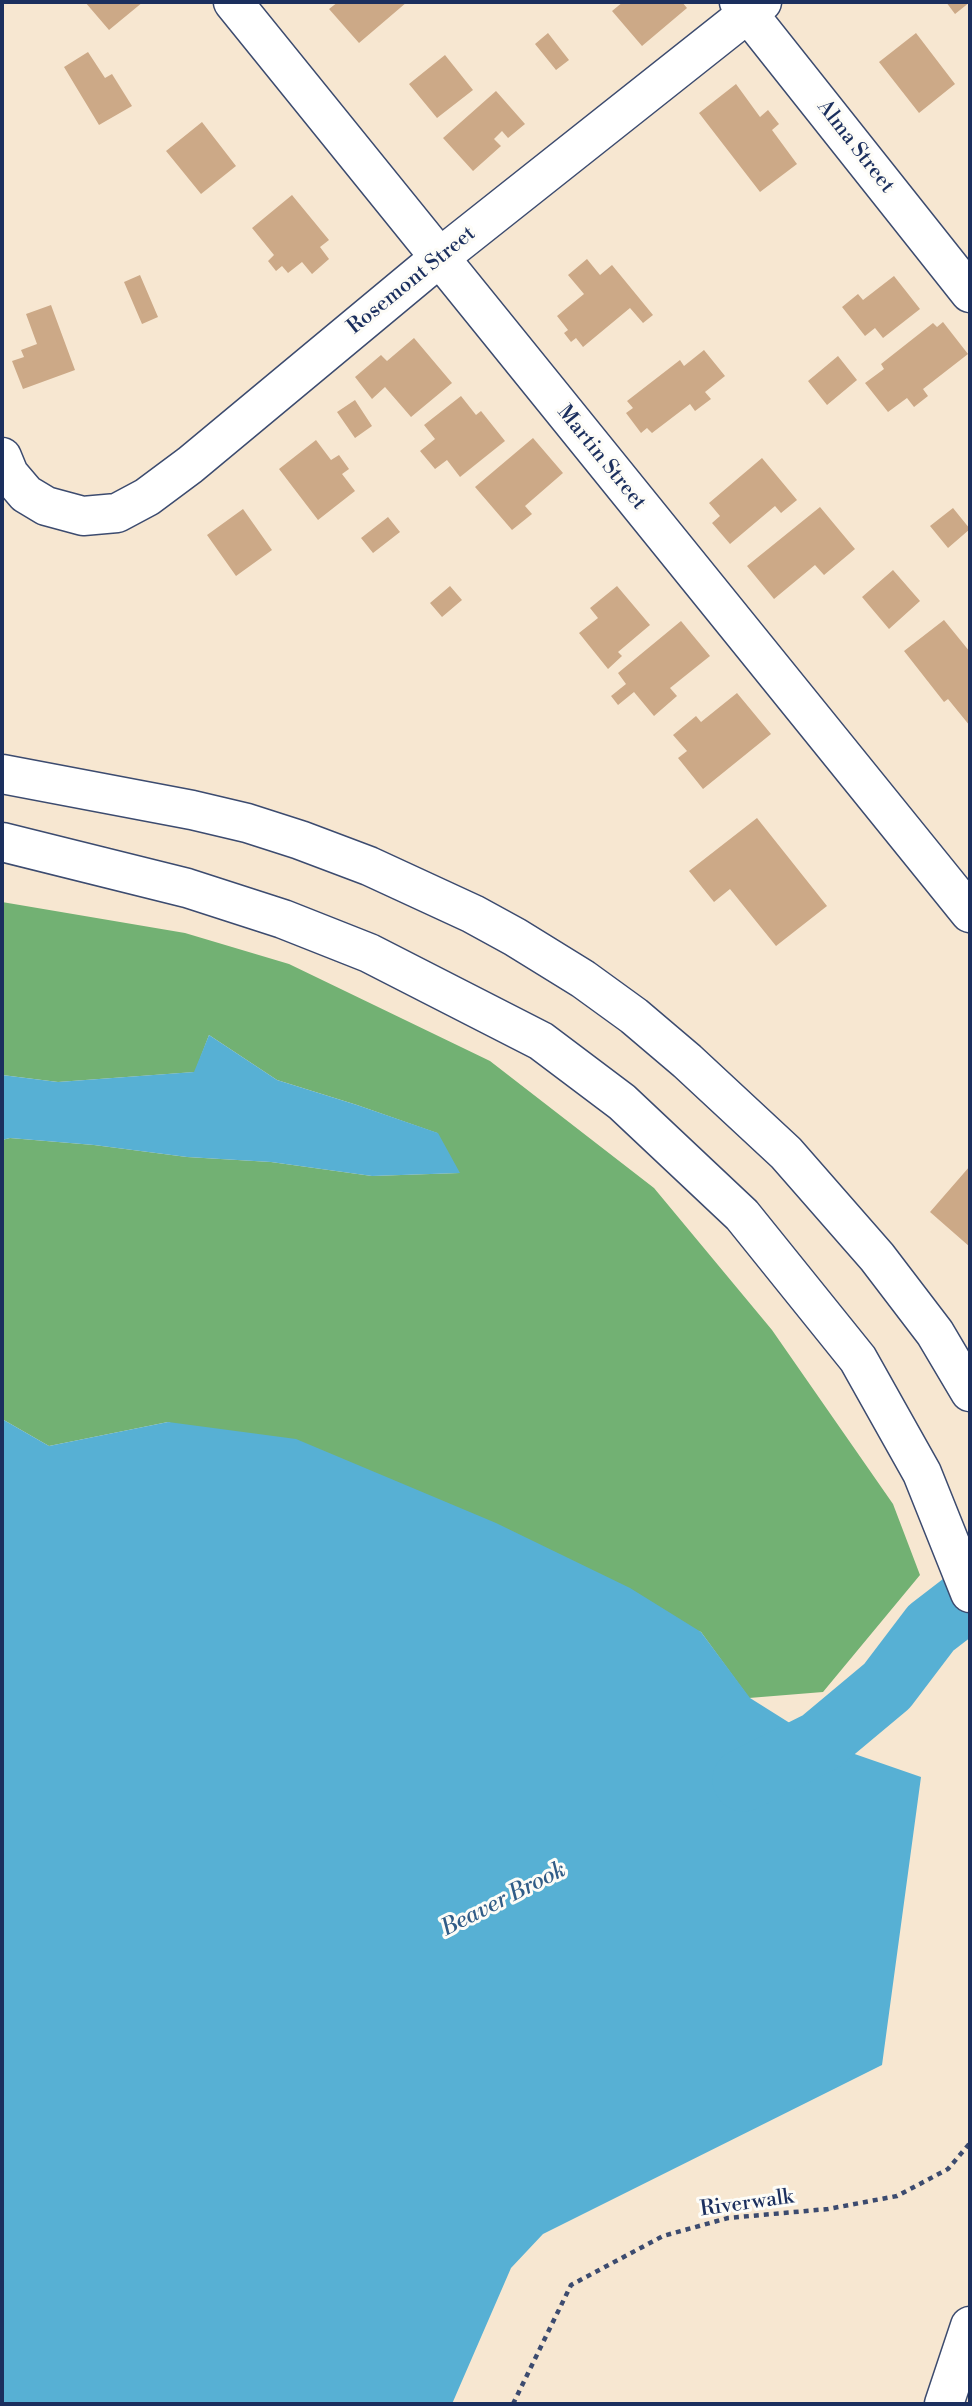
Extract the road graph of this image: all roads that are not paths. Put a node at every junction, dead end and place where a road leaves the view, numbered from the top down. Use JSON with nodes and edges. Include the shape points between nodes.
{"nodes":[{"id":1,"x":233,"y":2,"type":"edge"},
{"id":2,"x":750,"y":6,"type":"edge"},
{"id":3,"x":439,"y":258,"type":"junction"},
{"id":4,"x":970,"y":293,"type":"edge"},
{"id":5,"x":2,"y":457,"type":"edge"},
{"id":6,"x":2,"y":774,"type":"edge"},
{"id":7,"x":2,"y":842,"type":"edge"},
{"id":8,"x":970,"y":913,"type":"edge"},
{"id":9,"x":970,"y":1392,"type":"edge"},
{"id":10,"x":970,"y":1593,"type":"edge"},
{"id":11,"x":970,"y":2326,"type":"edge"},
{"id":12,"x":944,"y":2404,"type":"edge"}],
"edges":[{"from":1,"to":3,"type":"main road","name":"Martin Street"},
{"from":2,"to":3,"type":"main road","name":"Rosemont Street"},
{"from":2,"to":4,"type":"main road","name":"Alma Street"},
{"from":3,"to":5,"type":"main road","name":"Rosemont Street","via":[[190,465],[148,497],[117,513],[83,516],[46,506],[26,494]]},
{"from":3,"to":8,"type":"main road","name":"Martin Street"},
{"from":6,"to":9,"type":"main road","via":[[134,797],[300,840],[473,914],[583,979],[669,1046],[786,1153],[877,1257],[934,1333]]},
{"from":7,"to":10,"type":"main road","via":[[187,888],[369,953],[541,1041],[622,1102],[741,1215],[858,1359],[922,1473]]},
{"from":11,"to":12,"type":"main road"}]}
